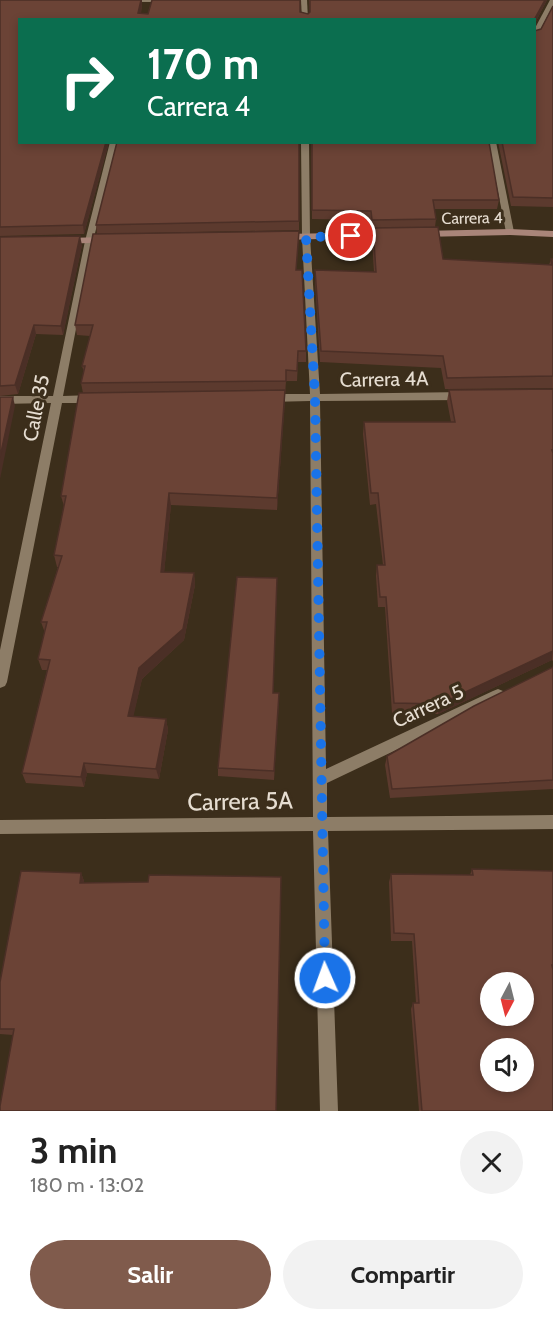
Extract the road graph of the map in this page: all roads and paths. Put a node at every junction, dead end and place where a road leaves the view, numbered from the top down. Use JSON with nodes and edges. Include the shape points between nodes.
{"nodes":[{"id":1,"x":115,"y":0,"type":"edge"},
{"id":2,"x":149,"y":0,"type":"edge"},
{"id":3,"x":164,"y":0,"type":"edge"},
{"id":4,"x":304,"y":0,"type":"edge"},
{"id":5,"x":553,"y":0,"type":"edge"},
{"id":6,"x":147,"y":10,"type":"edge"},
{"id":7,"x":304,"y":18,"type":"edge"},
{"id":8,"x":536,"y":32,"type":"edge"},
{"id":9,"x":113,"y":144,"type":"edge"},
{"id":10,"x":305,"y":144,"type":"edge"},
{"id":11,"x":492,"y":144,"type":"edge"},
{"id":12,"x":510,"y":232,"type":"junction"},
{"id":13,"x":552,"y":233,"type":"edge"},
{"id":14,"x":408,"y":234,"type":"edge"},
{"id":15,"x":397,"y":235,"type":"edge"},
{"id":16,"x":272,"y":237,"type":"edge"},
{"id":17,"x":306,"y":237,"type":"junction"},
{"id":18,"x":123,"y":240,"type":"edge"},
{"id":19,"x":56,"y":241,"type":"edge"},
{"id":20,"x":89,"y":241,"type":"junction"},
{"id":21,"x":482,"y":395,"type":"edge"},
{"id":22,"x":256,"y":398,"type":"edge"},
{"id":23,"x":315,"y":398,"type":"junction"},
{"id":24,"x":56,"y":399,"type":"junction"},
{"id":25,"x":103,"y":399,"type":"edge"},
{"id":26,"x":0,"y":400,"type":"edge"},
{"id":27,"x":0,"y":681,"type":"edge"},
{"id":28,"x":514,"y":687,"type":"edge"},
{"id":29,"x":320,"y":779,"type":"junction"},
{"id":30,"x":321,"y":822,"type":"junction"},
{"id":31,"x":553,"y":822,"type":"edge"},
{"id":32,"x":0,"y":827,"type":"edge"},
{"id":33,"x":329,"y":1111,"type":"edge"}],
"edges":[{"from":1,"to":2,"type":"street"},
{"from":2,"to":3,"type":"street"},
{"from":2,"to":6,"type":"street"},
{"from":4,"to":7,"type":"street"},
{"from":5,"to":8,"type":"street"},
{"from":9,"to":20,"type":"street","name":"Calle 35"},
{"from":10,"to":17,"type":"street"},
{"from":11,"to":12,"type":"street"},
{"from":12,"to":13,"type":"street","name":"Carrera 4"},
{"from":12,"to":14,"type":"street","name":"Carrera 4"},
{"from":15,"to":17,"type":"street"},
{"from":16,"to":17,"type":"street"},
{"from":17,"to":23,"type":"street"},
{"from":18,"to":20,"type":"street"},
{"from":19,"to":20,"type":"street"},
{"from":20,"to":24,"type":"street","name":"Calle 35"},
{"from":21,"to":23,"type":"street","name":"Carrera 4A"},
{"from":22,"to":23,"type":"street","name":"Carrera 4A"},
{"from":23,"to":29,"type":"street"},
{"from":24,"to":25,"type":"street"},
{"from":24,"to":26,"type":"street"},
{"from":24,"to":27,"type":"street","name":"Calle 35"},
{"from":28,"to":29,"type":"street","name":"Carrera 5"},
{"from":29,"to":30,"type":"street"},
{"from":30,"to":31,"type":"street","name":"Carrera 5A"},
{"from":30,"to":32,"type":"street","name":"Carrera 5A"},
{"from":30,"to":33,"type":"street"}]}
